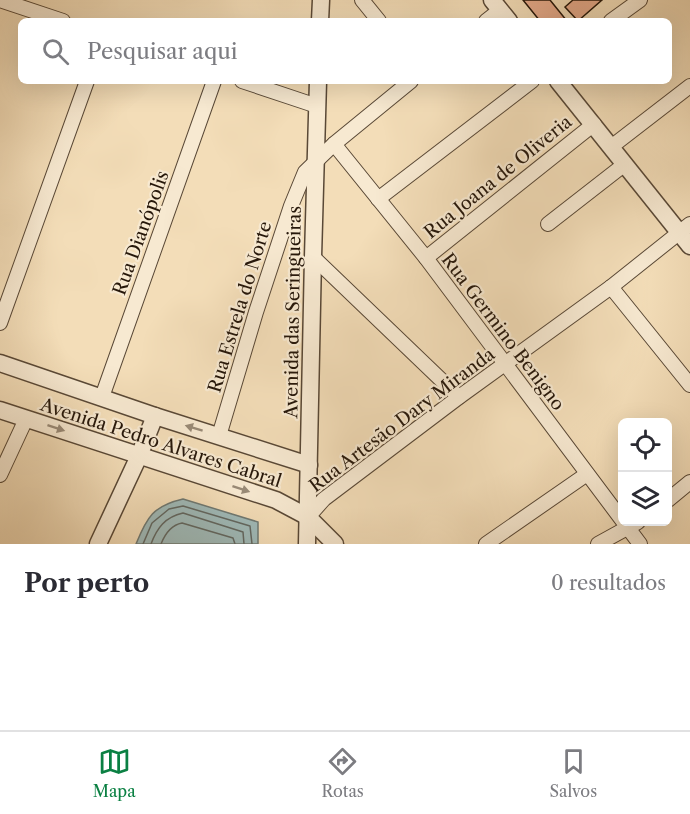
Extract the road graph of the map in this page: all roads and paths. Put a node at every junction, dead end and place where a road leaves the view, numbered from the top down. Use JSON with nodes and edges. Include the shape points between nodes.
{"nodes":[{"id":1,"x":0,"y":0,"type":"edge"},
{"id":2,"x":321,"y":0,"type":"edge"},
{"id":3,"x":362,"y":0,"type":"edge"},
{"id":4,"x":639,"y":0,"type":"edge"},
{"id":5,"x":54,"y":18,"type":"edge"},
{"id":6,"x":320,"y":18,"type":"edge"},
{"id":7,"x":377,"y":18,"type":"edge"},
{"id":8,"x":615,"y":18,"type":"edge"},
{"id":9,"x":86,"y":84,"type":"edge"},
{"id":10,"x":213,"y":84,"type":"edge"},
{"id":11,"x":251,"y":84,"type":"edge"},
{"id":12,"x":318,"y":84,"type":"edge"},
{"id":13,"x":407,"y":84,"type":"edge"},
{"id":14,"x":528,"y":84,"type":"edge"},
{"id":15,"x":561,"y":84,"type":"edge"},
{"id":16,"x":690,"y":86,"type":"edge"},
{"id":17,"x":317,"y":106,"type":"junction"},
{"id":18,"x":594,"y":124,"type":"junction"},
{"id":19,"x":334,"y":144,"type":"junction"},
{"id":20,"x":611,"y":147,"type":"junction"},
{"id":21,"x":315,"y":160,"type":"junction"},
{"id":22,"x":625,"y":164,"type":"junction"},
{"id":23,"x":378,"y":199,"type":"junction"},
{"id":24,"x":548,"y":224,"type":"dead end"},
{"id":25,"x":685,"y":228,"type":"edge"},
{"id":26,"x":690,"y":246,"type":"edge"},
{"id":27,"x":313,"y":257,"type":"junction"},
{"id":28,"x":426,"y":258,"type":"junction"},
{"id":29,"x":611,"y":287,"type":"junction"},
{"id":30,"x":0,"y":323,"type":"edge"},
{"id":31,"x":0,"y":363,"type":"edge"},
{"id":32,"x":504,"y":364,"type":"junction"},
{"id":33,"x":690,"y":385,"type":"edge"},
{"id":34,"x":102,"y":397,"type":"junction"},
{"id":35,"x":459,"y":397,"type":"junction"},
{"id":36,"x":0,"y":410,"type":"edge"},
{"id":37,"x":155,"y":416,"type":"junction"},
{"id":38,"x":26,"y":419,"type":"junction"},
{"id":39,"x":219,"y":436,"type":"junction"},
{"id":40,"x":139,"y":456,"type":"junction"},
{"id":41,"x":309,"y":465,"type":"junction"},
{"id":42,"x":587,"y":474,"type":"junction"},
{"id":43,"x":0,"y":475,"type":"edge"},
{"id":44,"x":690,"y":482,"type":"edge"},
{"id":45,"x":672,"y":497,"type":"edge"},
{"id":46,"x":618,"y":508,"type":"edge"},
{"id":47,"x":308,"y":516,"type":"junction"},
{"id":48,"x":629,"y":526,"type":"edge"},
{"id":49,"x":633,"y":526,"type":"edge"},
{"id":50,"x":98,"y":544,"type":"edge"},
{"id":51,"x":307,"y":544,"type":"edge"},
{"id":52,"x":324,"y":544,"type":"edge"},
{"id":53,"x":335,"y":544,"type":"edge"},
{"id":54,"x":486,"y":544,"type":"edge"},
{"id":55,"x":598,"y":544,"type":"edge"},
{"id":56,"x":640,"y":544,"type":"edge"}],
"edges":[{"from":1,"to":5,"type":"street"},
{"from":2,"to":6,"type":"street"},
{"from":3,"to":7,"type":"street"},
{"from":4,"to":8,"type":"street"},
{"from":9,"to":30,"type":"street"},
{"from":10,"to":34,"type":"street","name":"Rua Dianópolis"},
{"from":11,"to":17,"type":"street"},
{"from":12,"to":17,"type":"street","name":"Avenida das Seringueiras"},
{"from":13,"to":19,"type":"street","name":"Rua Estrela do Norte"},
{"from":14,"to":23,"type":"street"},
{"from":15,"to":18,"type":"street"},
{"from":16,"to":20,"type":"street"},
{"from":17,"to":21,"type":"street","name":"Avenida das Seringueiras"},
{"from":18,"to":20,"type":"street"},
{"from":18,"to":28,"type":"street","name":"Rua Joana de Oliveria"},
{"from":19,"to":21,"type":"street","name":"Rua Estrela do Norte"},
{"from":19,"to":23,"type":"street","name":"Rua Germino Benigno"},
{"from":20,"to":22,"type":"street"},
{"from":21,"to":27,"type":"street","name":"Avenida das Seringueiras"},
{"from":21,"to":39,"type":"street","name":"Rua Estrela do Norte","via":[[305,172],[291,206]]},
{"from":22,"to":24,"type":"street"},
{"from":22,"to":25,"type":"street"},
{"from":23,"to":28,"type":"street","name":"Rua Germino Benigno"},
{"from":25,"to":26,"type":"street"},
{"from":25,"to":29,"type":"street","name":"Rua Artesão Dary Miranda"},
{"from":27,"to":35,"type":"street"},
{"from":27,"to":41,"type":"street","name":"Avenida das Seringueiras"},
{"from":28,"to":32,"type":"street","name":"Rua Germino Benigno"},
{"from":29,"to":32,"type":"street","name":"Rua Artesão Dary Miranda"},
{"from":29,"to":33,"type":"street"},
{"from":31,"to":34,"type":"street","name":"Avenida Pedro Alvares Cabral"},
{"from":32,"to":35,"type":"street","name":"Rua Artesão Dary Miranda"},
{"from":32,"to":42,"type":"street","name":"Rua Germino Benigno"},
{"from":34,"to":37,"type":"street","name":"Avenida Pedro Alvares Cabral"},
{"from":35,"to":47,"type":"street","name":"Rua Artesão Dary Miranda","via":[[324,499]]},
{"from":36,"to":38,"type":"street","name":"Avenida Pedro Alvares Cabral"},
{"from":39,"to":37,"type":"street","name":"Avenida Pedro Alvares Cabral","one_way":true},
{"from":37,"to":40,"type":"street"},
{"from":38,"to":40,"type":"street","name":"Avenida Pedro Alvares Cabral","one_way":true},
{"from":38,"to":43,"type":"street"},
{"from":39,"to":41,"type":"street","name":"Avenida Pedro Alvares Cabral"},
{"from":40,"to":47,"type":"street","name":"Avenida Pedro Alvares Cabral","one_way":true,"via":[[276,500]]},
{"from":40,"to":50,"type":"street"},
{"from":41,"to":47,"type":"street","name":"Avenida das Seringueiras"},
{"from":42,"to":46,"type":"street","name":"Rua Germino Benigno"},
{"from":42,"to":54,"type":"street"},
{"from":44,"to":45,"type":"street"},
{"from":47,"to":51,"type":"street","name":"Avenida das Seringueiras"},
{"from":47,"to":52,"type":"street"},
{"from":47,"to":53,"type":"street"},
{"from":48,"to":55,"type":"street"},
{"from":49,"to":56,"type":"street","name":"Rua Germino Benigno"}]}
